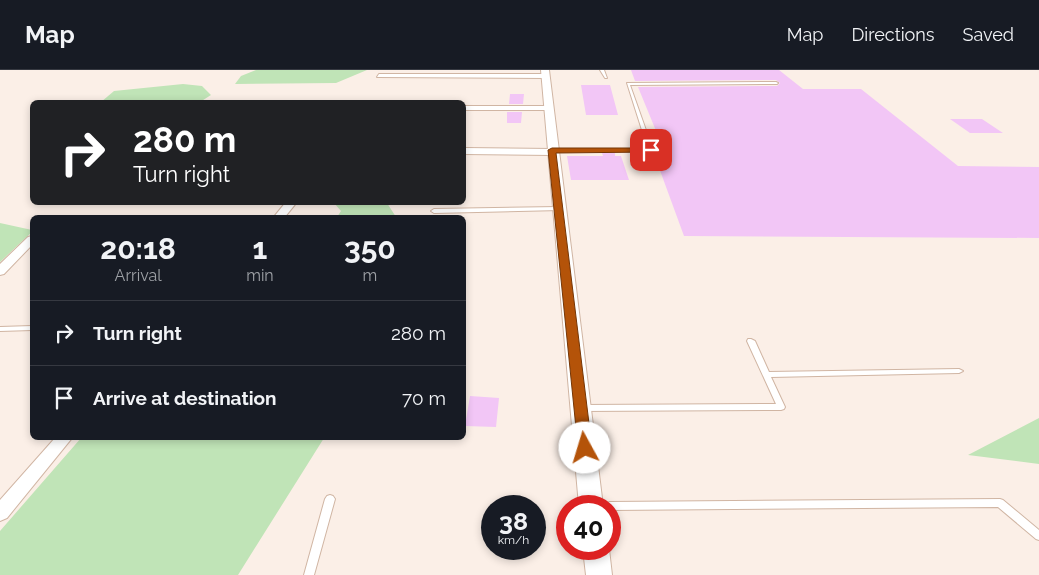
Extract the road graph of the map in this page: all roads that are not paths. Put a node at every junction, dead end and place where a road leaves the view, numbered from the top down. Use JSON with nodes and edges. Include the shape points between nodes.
{"nodes":[{"id":1,"x":602,"y":70,"type":"edge"},
{"id":2,"x":545,"y":73,"type":"edge"},
{"id":3,"x":379,"y":76,"type":"dead end"},
{"id":4,"x":606,"y":77,"type":"dead end"},
{"id":5,"x":776,"y":83,"type":"dead end"},
{"id":6,"x":466,"y":108,"type":"edge"},
{"id":7,"x":549,"y":108,"type":"junction"},
{"id":8,"x":466,"y":151,"type":"edge"},
{"id":9,"x":552,"y":151,"type":"junction"},
{"id":10,"x":289,"y":205,"type":"edge"},
{"id":11,"x":559,"y":209,"type":"junction"},
{"id":12,"x":434,"y":210,"type":"dead end"},
{"id":13,"x":281,"y":215,"type":"edge"},
{"id":14,"x":30,"y":241,"type":"edge"},
{"id":15,"x":0,"y":271,"type":"edge"},
{"id":16,"x":30,"y":328,"type":"edge"},
{"id":17,"x":0,"y":329,"type":"edge"},
{"id":18,"x":751,"y":341,"type":"dead end"},
{"id":19,"x":959,"y":371,"type":"dead end"},
{"id":20,"x":766,"y":375,"type":"junction"},
{"id":21,"x":581,"y":408,"type":"junction"},
{"id":22,"x":62,"y":440,"type":"edge"},
{"id":23,"x":590,"y":495,"type":"edge"},
{"id":24,"x":330,"y":500,"type":"dead end"},
{"id":25,"x":621,"y":506,"type":"edge"},
{"id":26,"x":0,"y":514,"type":"edge"},
{"id":27,"x":1039,"y":536,"type":"edge"},
{"id":28,"x":597,"y":560,"type":"edge"},
{"id":29,"x":309,"y":575,"type":"edge"},
{"id":30,"x":599,"y":575,"type":"edge"}],
"edges":[{"from":1,"to":4,"type":"lane"},
{"from":2,"to":3,"type":"street"},
{"from":2,"to":7,"type":"street"},
{"from":5,"to":9,"type":"lane","via":[[628,84],[651,150]]},
{"from":6,"to":7,"type":"street"},
{"from":7,"to":9,"type":"street"},
{"from":8,"to":9,"type":"street"},
{"from":9,"to":11,"type":"street"},
{"from":10,"to":13,"type":"street"},
{"from":11,"to":12,"type":"lane"},
{"from":11,"to":21,"type":"street"},
{"from":14,"to":15,"type":"street"},
{"from":16,"to":17,"type":"lane"},
{"from":18,"to":20,"type":"lane"},
{"from":19,"to":20,"type":"lane"},
{"from":20,"to":21,"type":"lane","via":[[781,406]]},
{"from":21,"to":23,"type":"street"},
{"from":22,"to":26,"type":"street"},
{"from":24,"to":29,"type":"lane"},
{"from":25,"to":27,"type":"lane","via":[[1000,503]]},
{"from":28,"to":30,"type":"street"}]}
